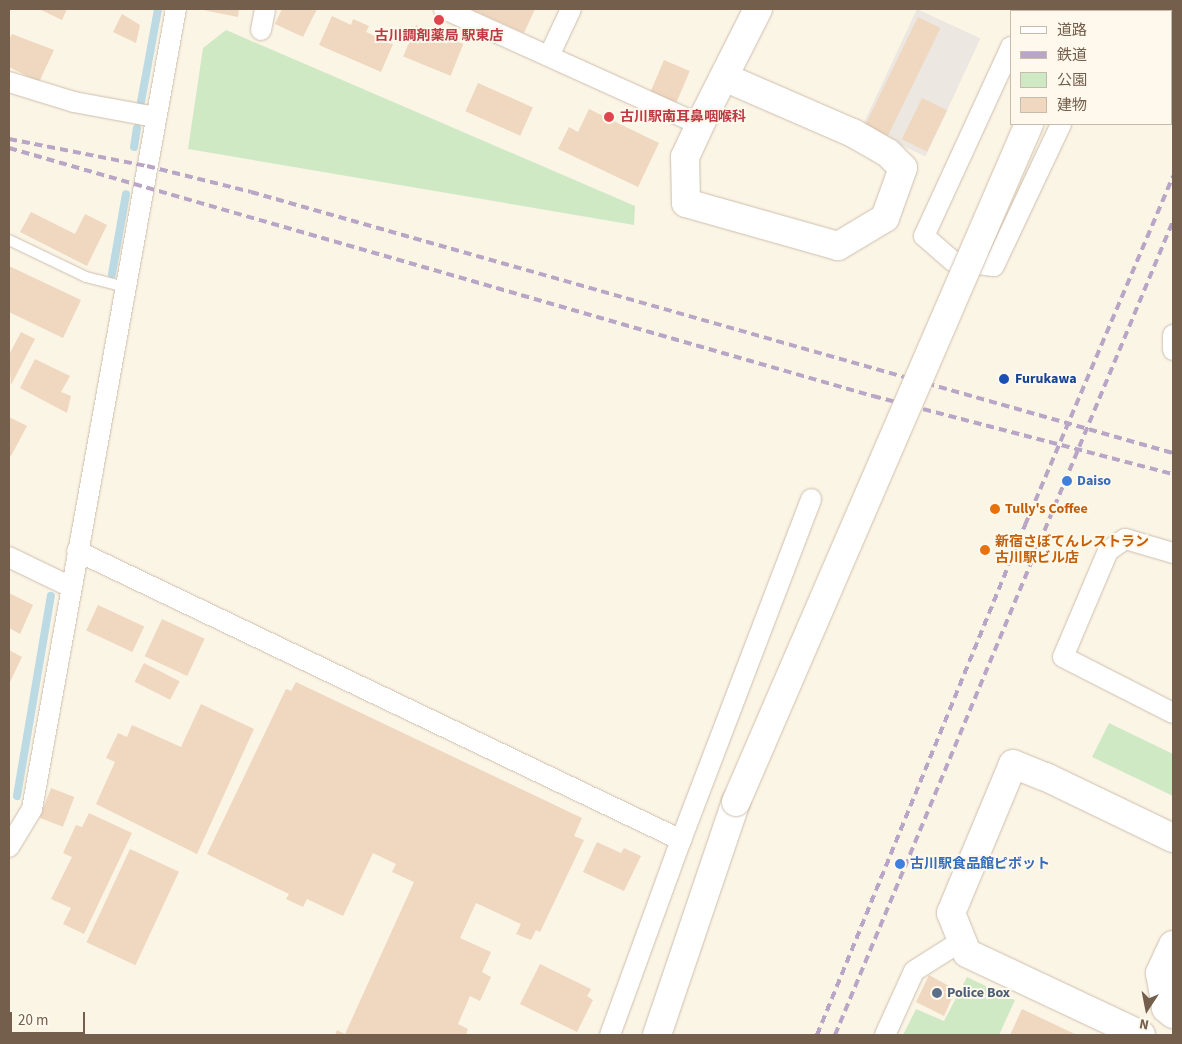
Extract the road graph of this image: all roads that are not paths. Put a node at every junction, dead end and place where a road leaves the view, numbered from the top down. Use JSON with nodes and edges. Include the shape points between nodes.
{"nodes":[{"id":1,"x":176,"y":9,"type":"edge"},
{"id":2,"x":265,"y":9,"type":"edge"},
{"id":3,"x":444,"y":9,"type":"edge"},
{"id":4,"x":571,"y":9,"type":"edge"},
{"id":5,"x":758,"y":9,"type":"edge"},
{"id":6,"x":261,"y":30,"type":"dead end"},
{"id":7,"x":1010,"y":49,"type":"edge"},
{"id":8,"x":549,"y":56,"type":"junction"},
{"id":9,"x":724,"y":77,"type":"junction"},
{"id":10,"x":9,"y":82,"type":"edge"},
{"id":11,"x":155,"y":117,"type":"junction"},
{"id":12,"x":700,"y":124,"type":"junction"},
{"id":13,"x":1029,"y":125,"type":"edge"},
{"id":14,"x":1061,"y":125,"type":"edge"},
{"id":15,"x":9,"y":240,"type":"edge"},
{"id":16,"x":125,"y":287,"type":"junction"},
{"id":17,"x":1173,"y":335,"type":"edge"},
{"id":18,"x":1173,"y":350,"type":"edge"},
{"id":19,"x":811,"y":500,"type":"dead end"},
{"id":20,"x":78,"y":551,"type":"junction"},
{"id":21,"x":1173,"y":553,"type":"edge"},
{"id":22,"x":9,"y":558,"type":"edge"},
{"id":23,"x":71,"y":587,"type":"junction"},
{"id":24,"x":1173,"y":713,"type":"edge"},
{"id":25,"x":1173,"y":838,"type":"edge"},
{"id":26,"x":680,"y":840,"type":"junction"},
{"id":27,"x":9,"y":847,"type":"edge"},
{"id":28,"x":963,"y":940,"type":"junction"},
{"id":29,"x":1173,"y":946,"type":"edge"},
{"id":30,"x":1173,"y":1014,"type":"edge"},
{"id":31,"x":1109,"y":1028,"type":"edge"},
{"id":32,"x":610,"y":1035,"type":"edge"},
{"id":33,"x":657,"y":1035,"type":"edge"},
{"id":34,"x":885,"y":1035,"type":"edge"},
{"id":35,"x":1141,"y":1035,"type":"edge"}],
"edges":[{"from":1,"to":11,"type":"street"},
{"from":2,"to":6,"type":"street"},
{"from":3,"to":8,"type":"street"},
{"from":4,"to":8,"type":"street"},
{"from":5,"to":9,"type":"street"},
{"from":7,"to":14,"type":"street","via":[[924,236],[954,262],[994,266]]},
{"from":8,"to":12,"type":"street"},
{"from":9,"to":12,"type":"street"},
{"from":9,"to":12,"type":"street","via":[[853,133],[888,153],[903,168],[885,218],[838,246],[686,203],[685,157]]},
{"from":10,"to":11,"type":"street","via":[[74,102]]},
{"from":11,"to":16,"type":"street"},
{"from":13,"to":33,"type":"street","bridge":true,"via":[[736,802]]},
{"from":15,"to":16,"type":"lane","via":[[86,277]]},
{"from":16,"to":20,"type":"street"},
{"from":17,"to":18,"type":"street"},
{"from":19,"to":26,"type":"street"},
{"from":20,"to":23,"type":"street"},
{"from":20,"to":26,"type":"street"},
{"from":21,"to":24,"type":"street","via":[[1125,539],[1108,551],[1063,657]]},
{"from":22,"to":23,"type":"street"},
{"from":23,"to":27,"type":"street","via":[[32,809]]},
{"from":25,"to":28,"type":"street","via":[[1013,764],[951,913]]},
{"from":26,"to":32,"type":"street"},
{"from":28,"to":31,"type":"street","via":[[968,953]]},
{"from":28,"to":34,"type":"street","via":[[914,971]]},
{"from":29,"to":30,"type":"street","via":[[1160,973],[1166,1008]]},
{"from":31,"to":35,"type":"street"}]}
